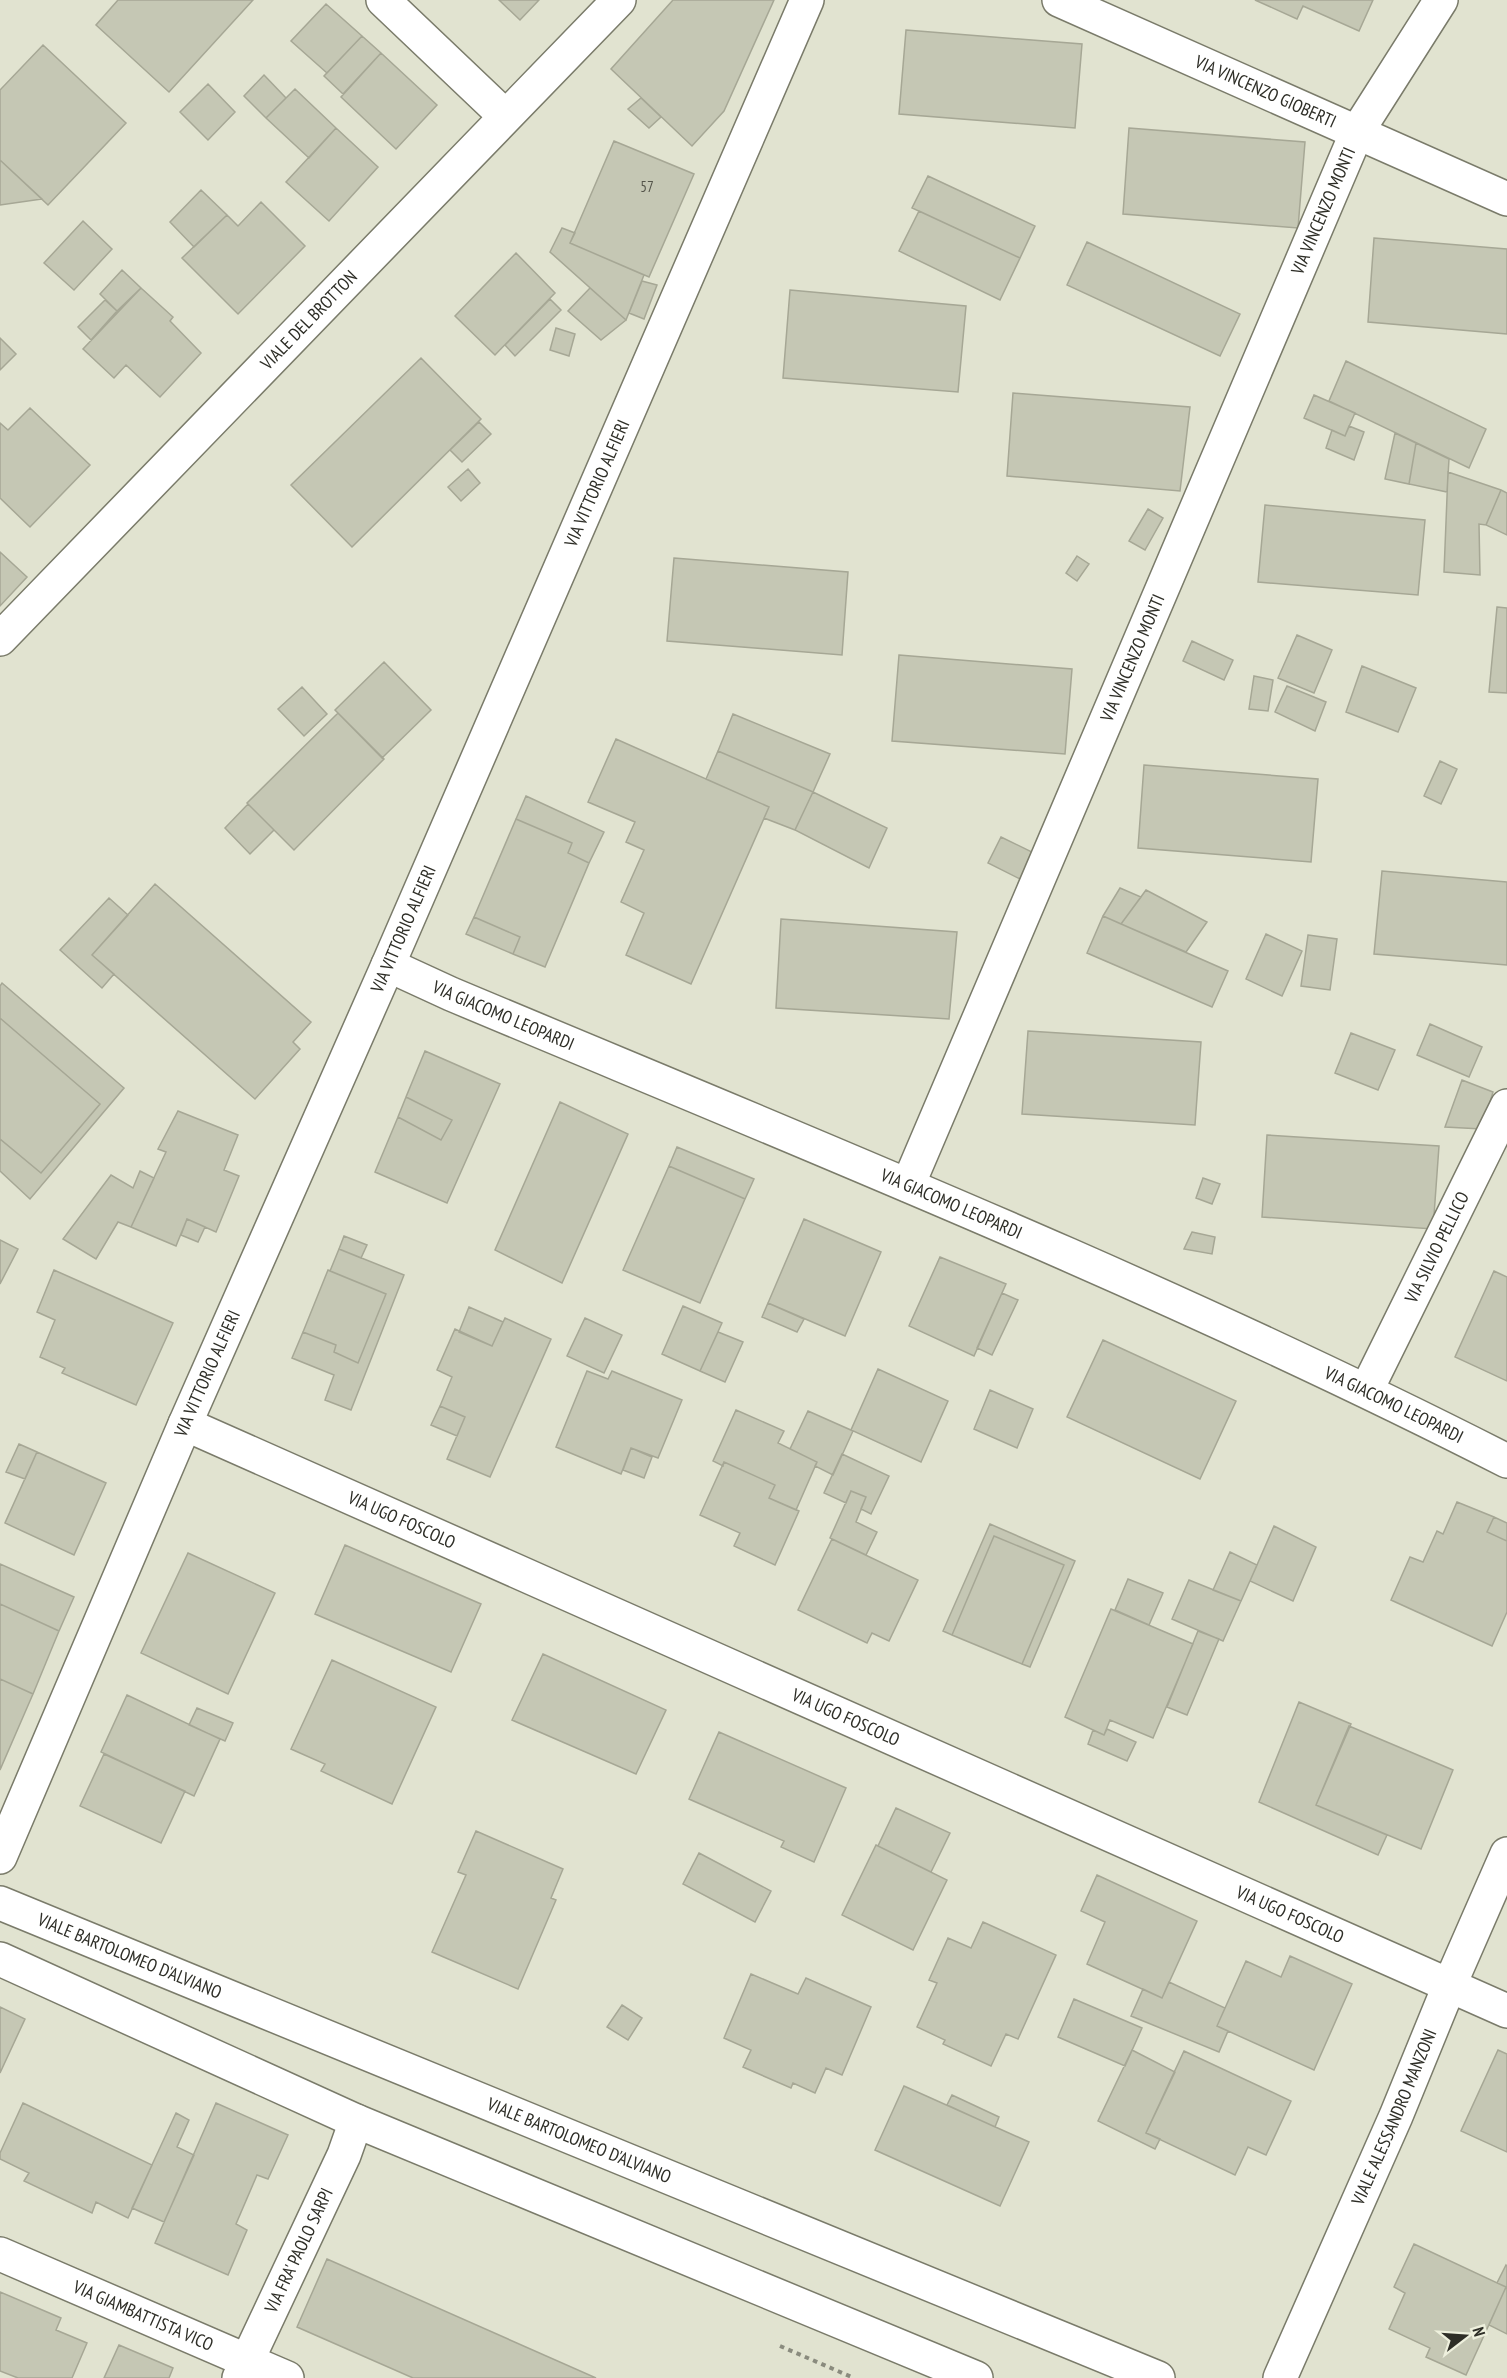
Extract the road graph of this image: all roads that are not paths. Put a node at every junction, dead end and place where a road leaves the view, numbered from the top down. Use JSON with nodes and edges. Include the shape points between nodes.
{"nodes":[{"id":1,"x":383,"y":0,"type":"edge"},
{"id":2,"x":619,"y":0,"type":"edge"},
{"id":3,"x":807,"y":0,"type":"edge"},
{"id":4,"x":1059,"y":0,"type":"edge"},
{"id":5,"x":1441,"y":0,"type":"edge"},
{"id":6,"x":505,"y":116,"type":"junction"},
{"id":7,"x":1357,"y":132,"type":"junction"},
{"id":8,"x":1507,"y":199,"type":"edge"},
{"id":9,"x":0,"y":639,"type":"edge"},
{"id":10,"x":388,"y":965,"type":"junction"},
{"id":11,"x":1507,"y":1106,"type":"edge"},
{"id":12,"x":908,"y":1185,"type":"junction"},
{"id":13,"x":1367,"y":1389,"type":"junction"},
{"id":14,"x":185,"y":1424,"type":"junction"},
{"id":15,"x":1507,"y":1461,"type":"edge"},
{"id":16,"x":1507,"y":1854,"type":"edge"},
{"id":17,"x":0,"y":1857,"type":"edge"},
{"id":18,"x":0,"y":1903,"type":"edge"},
{"id":19,"x":0,"y":1959,"type":"edge"},
{"id":20,"x":1449,"y":1984,"type":"junction"},
{"id":21,"x":1507,"y":2011,"type":"edge"},
{"id":22,"x":356,"y":2121,"type":"junction"},
{"id":23,"x":0,"y":2254,"type":"edge"},
{"id":24,"x":243,"y":2370,"type":"edge"},
{"id":25,"x":287,"y":2378,"type":"edge"},
{"id":26,"x":976,"y":2378,"type":"edge"},
{"id":27,"x":1158,"y":2378,"type":"edge"},
{"id":28,"x":1280,"y":2378,"type":"edge"}],
"edges":[{"from":1,"to":6,"type":"street"},
{"from":2,"to":6,"type":"street","name":"VIALE DEL BROTTON"},
{"from":3,"to":10,"type":"street","name":"VIA VITTORIO ALFIERI"},
{"from":4,"to":7,"type":"street","name":"VIA VINCENZO GIOBERTI"},
{"from":5,"to":7,"type":"street","name":"VIA VINCENZO MONTI"},
{"from":6,"to":9,"type":"street","name":"VIALE DEL BROTTON"},
{"from":7,"to":8,"type":"street","name":"VIA VINCENZO GIOBERTI"},
{"from":7,"to":12,"type":"street","name":"VIA VINCENZO MONTI"},
{"from":10,"to":12,"type":"street","name":"VIA GIACOMO LEOPARDI"},
{"from":10,"to":14,"type":"street","name":"VIA VITTORIO ALFIERI"},
{"from":11,"to":13,"type":"street","name":"VIA SILVIO PELLICO"},
{"from":12,"to":13,"type":"street","name":"VIA GIACOMO LEOPARDI"},
{"from":13,"to":15,"type":"street","name":"VIA GIACOMO LEOPARDI"},
{"from":14,"to":17,"type":"street","name":"VIA VITTORIO ALFIERI"},
{"from":14,"to":20,"type":"street","name":"VIA UGO FOSCOLO"},
{"from":16,"to":20,"type":"street","name":"VIALE ALESSANDRO MANZONI"},
{"from":18,"to":27,"type":"street","name":"VIALE BARTOLOMEO D'ALVIANO"},
{"from":19,"to":22,"type":"street"},
{"from":20,"to":21,"type":"street","name":"VIA UGO FOSCOLO"},
{"from":20,"to":28,"type":"street","name":"VIALE ALESSANDRO MANZONI","via":[[1396,2116]]},
{"from":22,"to":24,"type":"street","name":"VIA FRA' PAOLO SARPI","via":[[344,2155]]},
{"from":22,"to":26,"type":"street"},
{"from":23,"to":24,"type":"street","name":"VIA GIAMBATTISTA VICO"},
{"from":24,"to":25,"type":"street","name":"VIA GIAMBATTISTA VICO"}]}
